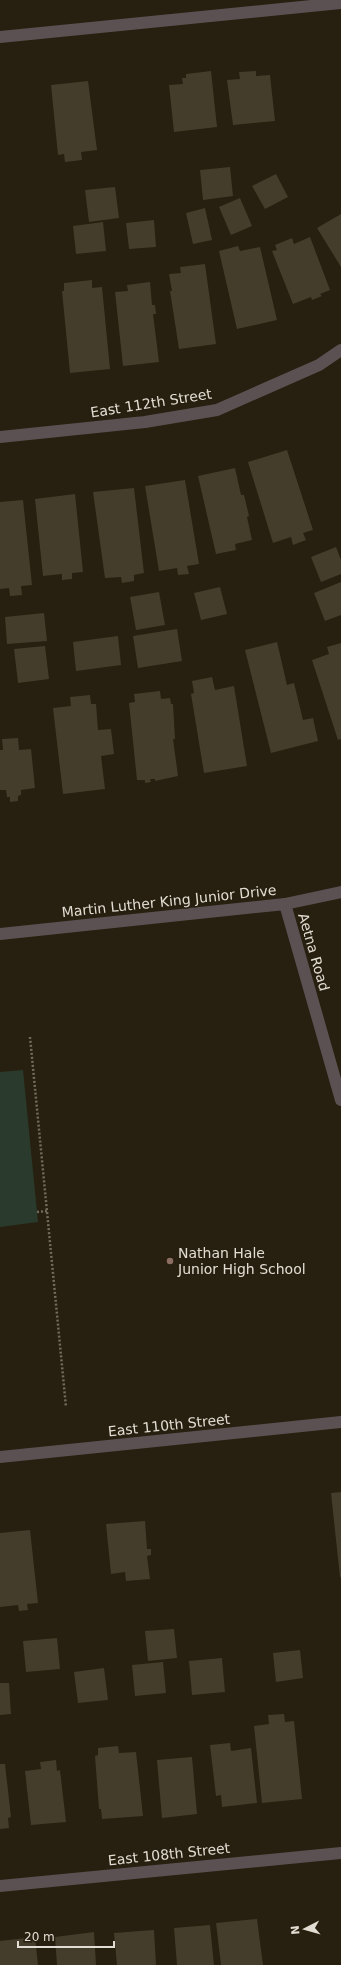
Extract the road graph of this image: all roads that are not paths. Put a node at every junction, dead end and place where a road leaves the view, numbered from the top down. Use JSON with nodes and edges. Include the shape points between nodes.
{"nodes":[{"id":1,"x":341,"y":3,"type":"edge"},
{"id":2,"x":0,"y":37,"type":"edge"},
{"id":3,"x":341,"y":350,"type":"edge"},
{"id":4,"x":0,"y":437,"type":"edge"},
{"id":5,"x":341,"y":892,"type":"edge"},
{"id":6,"x":285,"y":904,"type":"junction"},
{"id":7,"x":0,"y":934,"type":"edge"},
{"id":8,"x":341,"y":1100,"type":"edge"},
{"id":9,"x":341,"y":1422,"type":"edge"},
{"id":10,"x":0,"y":1457,"type":"edge"},
{"id":11,"x":341,"y":1853,"type":"edge"},
{"id":12,"x":0,"y":1886,"type":"edge"}],
"edges":[{"from":1,"to":2,"type":"street"},
{"from":3,"to":4,"type":"street","name":"East 112th Street","via":[[319,365],[217,410],[146,422]]},
{"from":5,"to":6,"type":"street","name":"Martin Luther King Junior Drive"},
{"from":6,"to":7,"type":"street","name":"Martin Luther King Junior Drive"},
{"from":6,"to":8,"type":"street","name":"Aetna Road"},
{"from":9,"to":10,"type":"street","name":"East 110th Street"},
{"from":11,"to":12,"type":"street","name":"East 108th Street"}]}
